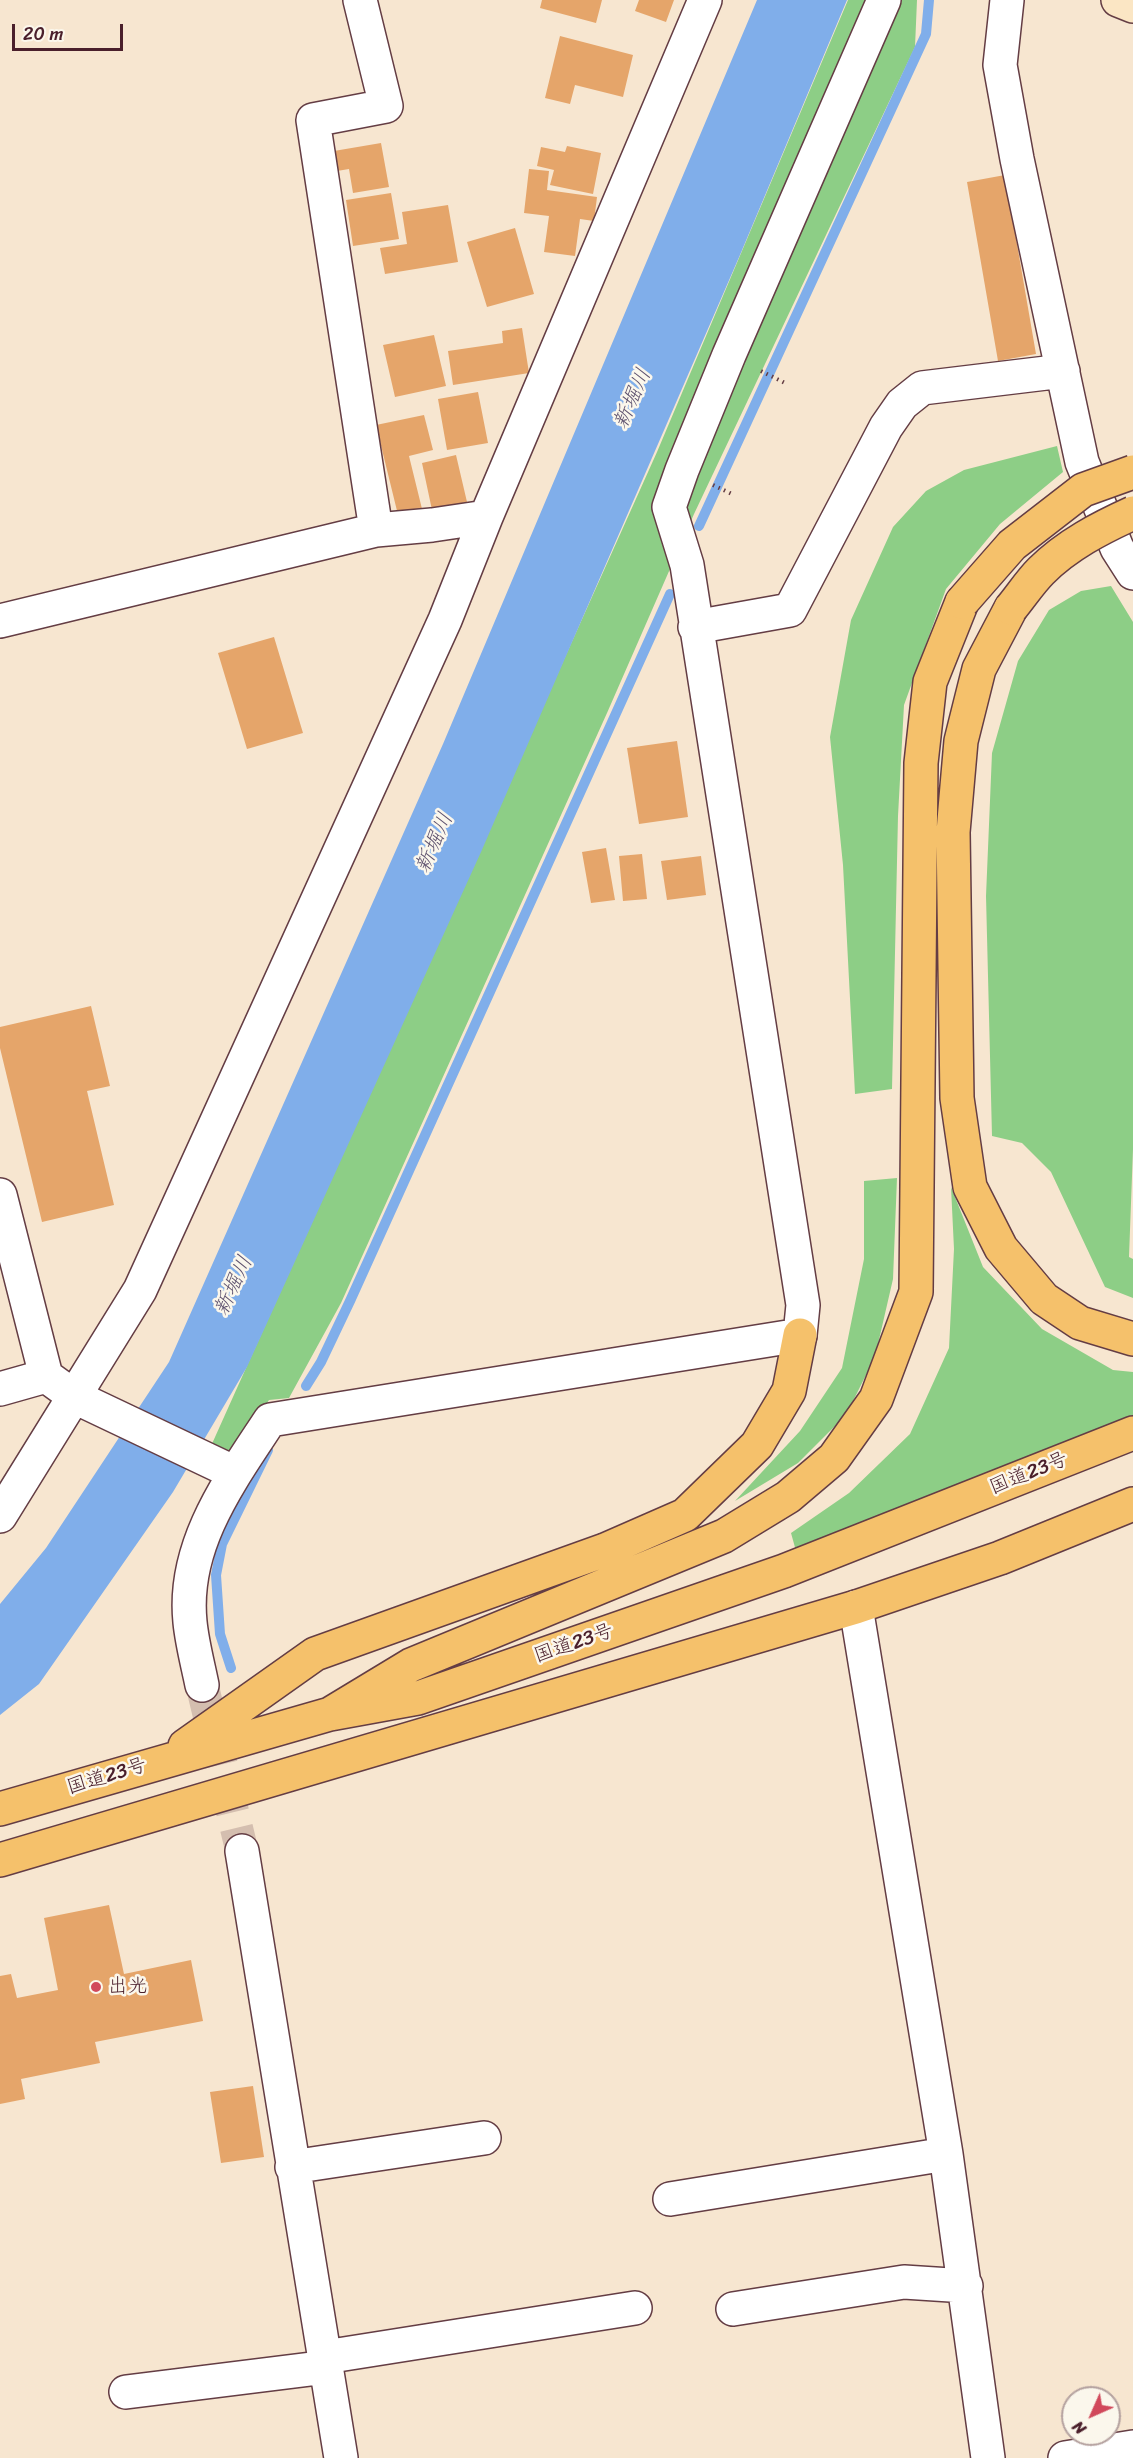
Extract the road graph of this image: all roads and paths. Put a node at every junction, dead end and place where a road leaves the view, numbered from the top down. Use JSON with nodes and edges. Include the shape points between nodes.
{"nodes":[{"id":1,"x":360,"y":0,"type":"edge"},
{"id":2,"x":705,"y":0,"type":"edge"},
{"id":3,"x":884,"y":0,"type":"edge"},
{"id":4,"x":1007,"y":0,"type":"edge"},
{"id":5,"x":1118,"y":0,"type":"edge"},
{"id":6,"x":1133,"y":6,"type":"edge"},
{"id":7,"x":1063,"y":371,"type":"junction"},
{"id":8,"x":1133,"y":472,"type":"edge"},
{"id":9,"x":1133,"y":513,"type":"edge"},
{"id":10,"x":486,"y":517,"type":"junction"},
{"id":11,"x":376,"y":530,"type":"junction"},
{"id":12,"x":1133,"y":573,"type":"edge"},
{"id":13,"x":0,"y":621,"type":"edge"},
{"id":14,"x":695,"y":627,"type":"junction"},
{"id":15,"x":0,"y":1195,"type":"edge"},
{"id":16,"x":800,"y":1335,"type":"junction"},
{"id":17,"x":1133,"y":1339,"type":"edge"},
{"id":18,"x":46,"y":1376,"type":"junction"},
{"id":19,"x":0,"y":1389,"type":"edge"},
{"id":20,"x":87,"y":1403,"type":"junction"},
{"id":21,"x":1133,"y":1433,"type":"edge"},
{"id":22,"x":224,"y":1468,"type":"junction"},
{"id":23,"x":1133,"y":1504,"type":"edge"},
{"id":24,"x":0,"y":1516,"type":"edge"},
{"id":25,"x":1133,"y":1516,"type":"edge"},
{"id":26,"x":1000,"y":1558,"type":"junction"},
{"id":27,"x":856,"y":1607,"type":"junction"},
{"id":28,"x":202,"y":1685,"type":"tunnel mouth"},
{"id":29,"x":330,"y":1714,"type":"junction"},
{"id":30,"x":164,"y":1760,"type":"junction"},
{"id":31,"x":0,"y":1809,"type":"edge"},
{"id":32,"x":242,"y":1851,"type":"tunnel mouth"},
{"id":33,"x":0,"y":1860,"type":"edge"},
{"id":34,"x":484,"y":2139,"type":"dead end"},
{"id":35,"x":946,"y":2154,"type":"junction"},
{"id":36,"x":292,"y":2167,"type":"junction"},
{"id":37,"x":670,"y":2199,"type":"dead end"},
{"id":38,"x":966,"y":2286,"type":"junction"},
{"id":39,"x":635,"y":2308,"type":"dead end"},
{"id":40,"x":733,"y":2309,"type":"dead end"},
{"id":41,"x":326,"y":2362,"type":"junction"},
{"id":42,"x":126,"y":2392,"type":"dead end"},
{"id":43,"x":1133,"y":2447,"type":"edge"},
{"id":44,"x":341,"y":2458,"type":"edge"},
{"id":45,"x":988,"y":2458,"type":"edge"},
{"id":46,"x":1065,"y":2458,"type":"edge"}],
"edges":[{"from":1,"to":11,"type":"street","via":[[386,106],[313,120]]},
{"from":2,"to":10,"type":"street"},
{"from":3,"to":14,"type":"street","via":[[729,356],[669,507],[687,565]]},
{"from":4,"to":7,"type":"street","via":[[1000,65]]},
{"from":5,"to":6,"type":"main road"},
{"from":7,"to":12,"type":"street","via":[[1082,462],[1117,548]]},
{"from":7,"to":14,"type":"street","via":[[922,388],[902,404],[886,428],[790,610]]},
{"from":8,"to":29,"type":"highway","bridge":true,"via":[[1083,490],[1012,545],[962,602],[930,682],[921,763],[916,1292],[876,1399],[834,1458],[788,1497],[724,1536],[411,1665]]},
{"from":9,"to":17,"type":"highway","bridge":true,"via":[[1072,546],[1041,571],[1011,608],[980,669],[961,741],[953,832],[957,1098],[970,1187],[1000,1248],[1044,1299],[1080,1323]]},
{"from":10,"to":11,"type":"street"},
{"from":10,"to":20,"type":"street","via":[[440,631]]},
{"from":11,"to":13,"type":"street"},
{"from":14,"to":16,"type":"street","via":[[803,1305]]},
{"from":15,"to":18,"type":"street"},
{"from":16,"to":22,"type":"street","via":[[270,1420]]},
{"from":16,"to":30,"type":"highway","via":[[789,1391],[757,1445],[685,1515],[605,1550],[315,1654]]},
{"from":18,"to":19,"type":"street"},
{"from":18,"to":20,"type":"street"},
{"from":20,"to":22,"type":"street"},
{"from":20,"to":24,"type":"street"},
{"from":21,"to":29,"type":"highway","name":"国道23号","via":[[772,1575],[418,1698]]},
{"from":22,"to":28,"type":"street","via":[[192,1568],[190,1621]]},
{"from":23,"to":26,"type":"highway"},
{"from":25,"to":26,"type":"highway"},
{"from":26,"to":27,"type":"highway"},
{"from":27,"to":33,"type":"highway"},
{"from":27,"to":35,"type":"street"},
{"from":29,"to":30,"type":"highway","name":"国道23号"},
{"from":30,"to":31,"type":"highway","name":"国道23号"},
{"from":32,"to":36,"type":"street"},
{"from":34,"to":36,"type":"street"},
{"from":35,"to":37,"type":"street"},
{"from":35,"to":38,"type":"street"},
{"from":36,"to":41,"type":"street"},
{"from":38,"to":40,"type":"street","via":[[904,2282]]},
{"from":38,"to":45,"type":"street"},
{"from":39,"to":41,"type":"street"},
{"from":41,"to":42,"type":"street"},
{"from":41,"to":44,"type":"street"},
{"from":43,"to":46,"type":"street"}]}
